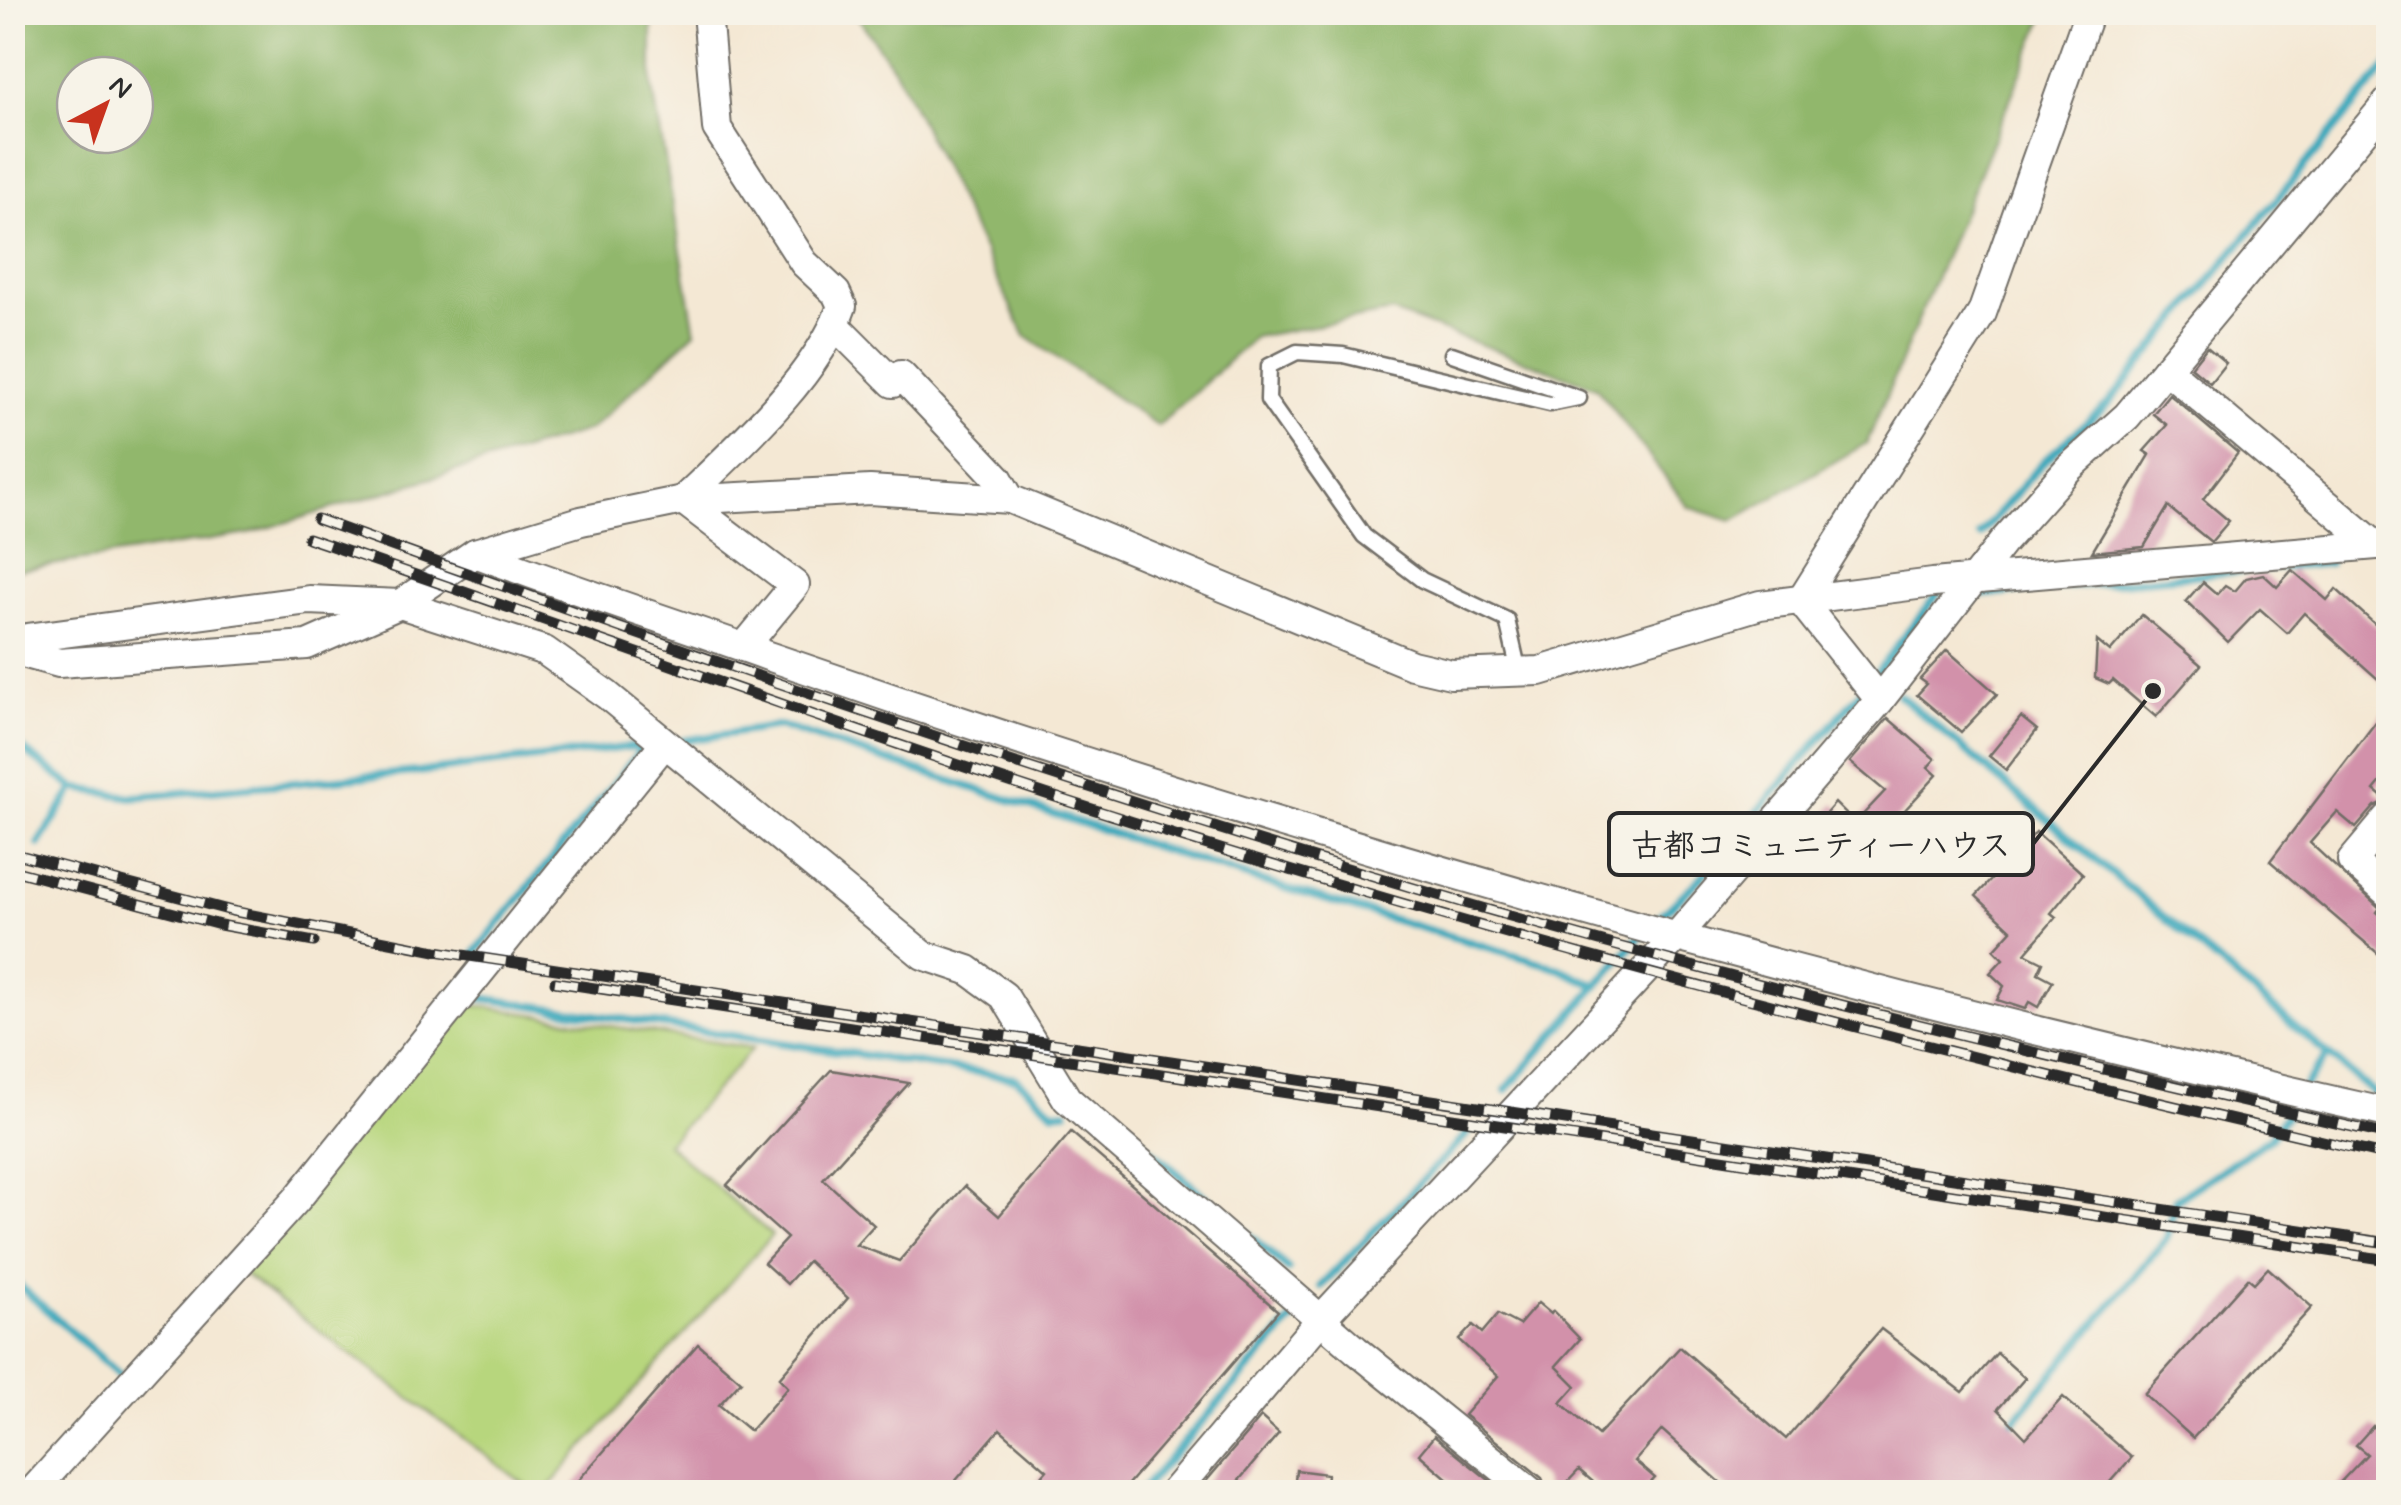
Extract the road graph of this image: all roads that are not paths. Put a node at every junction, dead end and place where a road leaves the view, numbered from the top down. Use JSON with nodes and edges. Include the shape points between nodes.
{"nodes":[{"id":1,"x":707,"y":12,"type":"edge"},
{"id":2,"x":2090,"y":12,"type":"edge"},
{"id":3,"x":2388,"y":102,"type":"edge"},
{"id":4,"x":836,"y":326,"type":"junction"},
{"id":5,"x":1452,"y":354,"type":"dead end"},
{"id":6,"x":2166,"y":368,"type":"junction"},
{"id":7,"x":683,"y":500,"type":"junction"},
{"id":8,"x":1010,"y":500,"type":"junction"},
{"id":9,"x":2382,"y":544,"type":"edge"},
{"id":10,"x":474,"y":553,"type":"junction"},
{"id":11,"x":1975,"y":580,"type":"junction"},
{"id":12,"x":1801,"y":601,"type":"junction"},
{"id":13,"x":400,"y":604,"type":"junction"},
{"id":14,"x":12,"y":640,"type":"edge"},
{"id":15,"x":749,"y":641,"type":"junction"},
{"id":16,"x":12,"y":650,"type":"edge"},
{"id":17,"x":1519,"y":673,"type":"junction"},
{"id":18,"x":1871,"y":691,"type":"junction"},
{"id":19,"x":664,"y":744,"type":"junction"},
{"id":20,"x":2388,"y":818,"type":"edge"},
{"id":21,"x":2388,"y":893,"type":"edge"},
{"id":22,"x":1659,"y":931,"type":"junction"},
{"id":23,"x":2386,"y":1112,"type":"edge"},
{"id":24,"x":1321,"y":1319,"type":"junction"},
{"id":25,"x":32,"y":1492,"type":"edge"},
{"id":26,"x":1174,"y":1492,"type":"edge"},
{"id":27,"x":1532,"y":1492,"type":"edge"}],
"edges":[{"from":1,"to":4,"type":"street","via":[[717,128],[804,263],[836,293],[842,306]]},
{"from":2,"to":12,"type":"street","via":[[1982,313]]},
{"from":3,"to":6,"type":"street"},
{"from":4,"to":7,"type":"street","via":[[762,425]]},
{"from":4,"to":8,"type":"street","via":[[892,384],[901,375],[998,478]]},
{"from":5,"to":17,"type":"lane","via":[[1579,398],[1550,404],[1343,355],[1297,352],[1268,366],[1268,400],[1364,536],[1422,580],[1507,620]]},
{"from":6,"to":9,"type":"street"},
{"from":6,"to":11,"type":"street","via":[[2127,416],[2069,468]]},
{"from":7,"to":8,"type":"street","via":[[870,490]]},
{"from":7,"to":10,"type":"street"},
{"from":7,"to":15,"type":"street","via":[[795,585]]},
{"from":8,"to":17,"type":"street","via":[[1412,665],[1450,674]]},
{"from":9,"to":11,"type":"street"},
{"from":10,"to":13,"type":"street"},
{"from":10,"to":15,"type":"street","via":[[607,604]]},
{"from":11,"to":12,"type":"street"},
{"from":11,"to":18,"type":"street"},
{"from":12,"to":17,"type":"street","via":[[1738,610],[1606,654]]},
{"from":12,"to":18,"type":"street"},
{"from":13,"to":14,"type":"street","via":[[309,600]]},
{"from":13,"to":16,"type":"street","via":[[307,645],[58,663]]},
{"from":13,"to":19,"type":"street","via":[[545,651]]},
{"from":15,"to":22,"type":"street","via":[[1197,797]]},
{"from":18,"to":22,"type":"street"},
{"from":19,"to":24,"type":"street","via":[[923,955],[968,970],[1004,996],[1067,1099]]},
{"from":19,"to":25,"type":"street","via":[[297,1199]]},
{"from":20,"to":21,"type":"street","via":[[2352,861]]},
{"from":22,"to":23,"type":"street"},
{"from":22,"to":24,"type":"street"},
{"from":24,"to":26,"type":"street"},
{"from":24,"to":27,"type":"street"}]}
